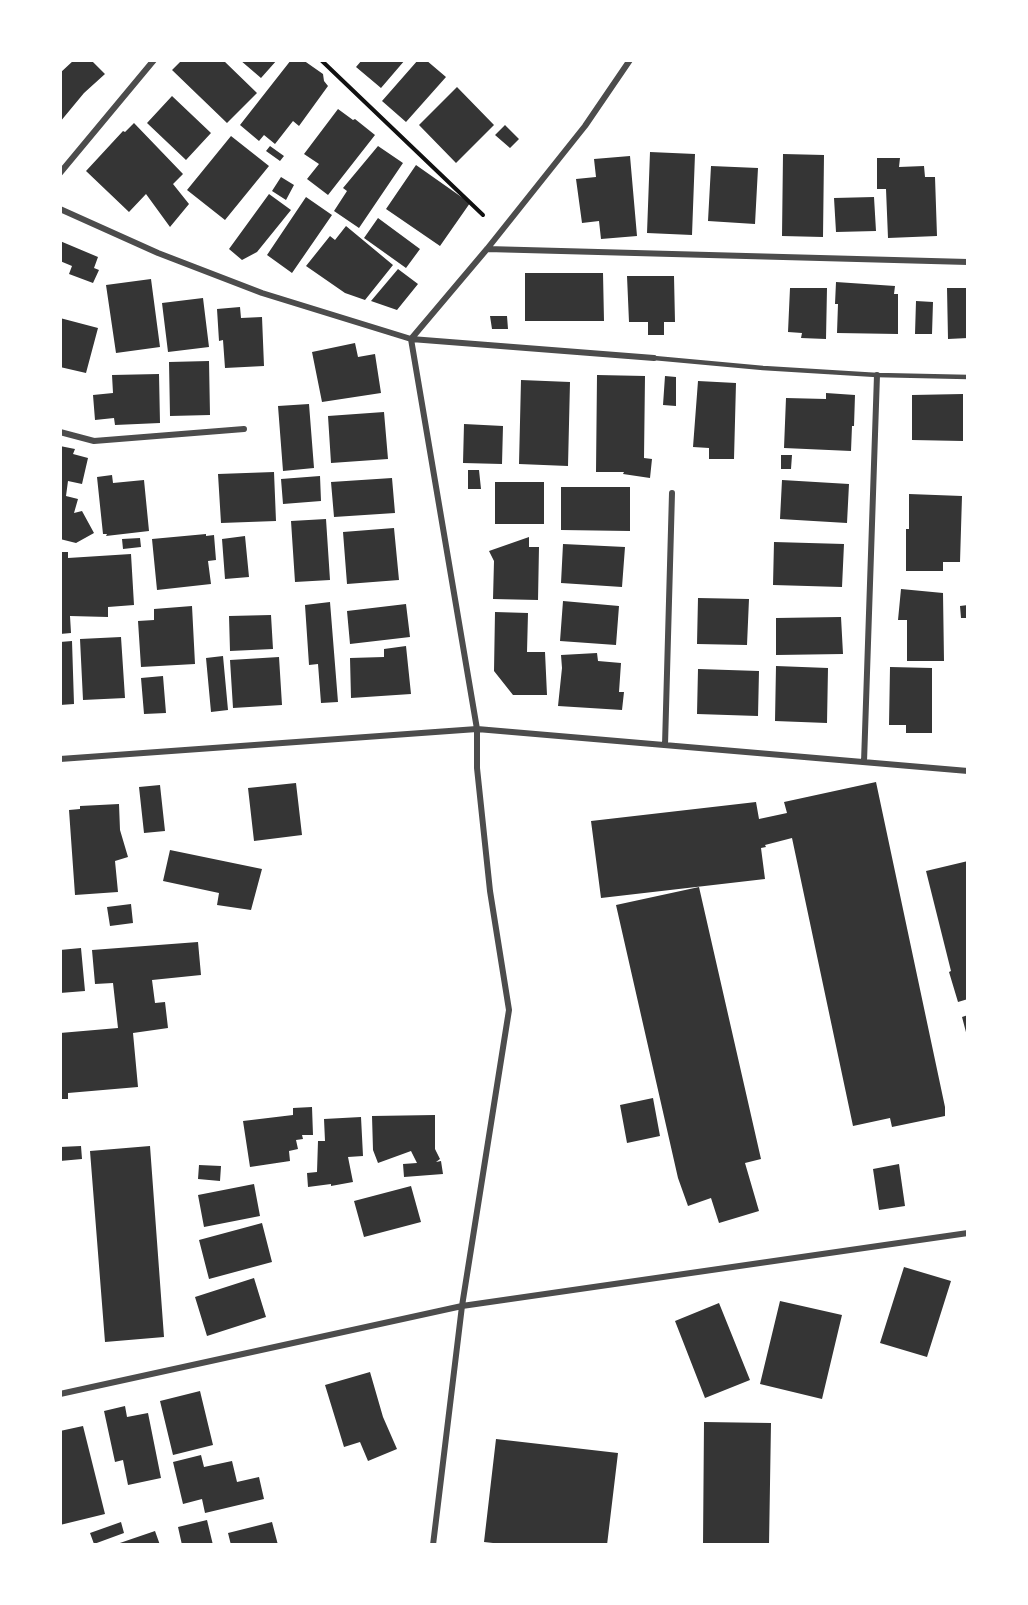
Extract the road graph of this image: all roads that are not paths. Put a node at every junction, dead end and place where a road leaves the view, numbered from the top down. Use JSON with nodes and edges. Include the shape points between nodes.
{"nodes":[{"id":1,"x":154,"y":60,"type":"edge"},
{"id":2,"x":630,"y":60,"type":"edge"},
{"id":3,"x":60,"y":173,"type":"edge"},
{"id":4,"x":60,"y":208,"type":"edge"},
{"id":5,"x":487,"y":249,"type":"junction"},
{"id":6,"x":968,"y":262,"type":"edge"},
{"id":7,"x":411,"y":339,"type":"junction"},
{"id":8,"x":654,"y":358,"type":"joint"},
{"id":9,"x":877,"y":375,"type":"junction"},
{"id":10,"x":968,"y":376,"type":"edge"},
{"id":11,"x":243,"y":429,"type":"dead end"},
{"id":12,"x":60,"y":432,"type":"edge"},
{"id":13,"x":672,"y":493,"type":"dead end"},
{"id":14,"x":477,"y":729,"type":"junction"},
{"id":15,"x":665,"y":745,"type":"junction"},
{"id":16,"x":60,"y":759,"type":"edge"},
{"id":17,"x":864,"y":762,"type":"junction"},
{"id":18,"x":968,"y":771,"type":"edge"},
{"id":19,"x":968,"y":1233,"type":"edge"},
{"id":20,"x":462,"y":1306,"type":"junction"},
{"id":21,"x":60,"y":1394,"type":"edge"},
{"id":22,"x":433,"y":1545,"type":"edge"}],
"edges":[{"from":1,"to":3,"type":"street"},
{"from":2,"to":5,"type":"street","via":[[585,126]]},
{"from":4,"to":7,"type":"street","via":[[158,254],[262,293]]},
{"from":5,"to":6,"type":"street"},
{"from":5,"to":7,"type":"street"},
{"from":7,"to":8,"type":"street"},
{"from":7,"to":14,"type":"street"},
{"from":8,"to":9,"type":"lane"},
{"from":9,"to":10,"type":"lane"},
{"from":9,"to":17,"type":"street"},
{"from":11,"to":12,"type":"street","via":[[94,441]]},
{"from":13,"to":15,"type":"street"},
{"from":14,"to":15,"type":"street"},
{"from":14,"to":16,"type":"street"},
{"from":14,"to":20,"type":"street","via":[[477,768],[490,891],[508,1010]]},
{"from":15,"to":17,"type":"street"},
{"from":17,"to":18,"type":"street"},
{"from":19,"to":20,"type":"street"},
{"from":20,"to":21,"type":"street"},
{"from":20,"to":22,"type":"street"}]}
